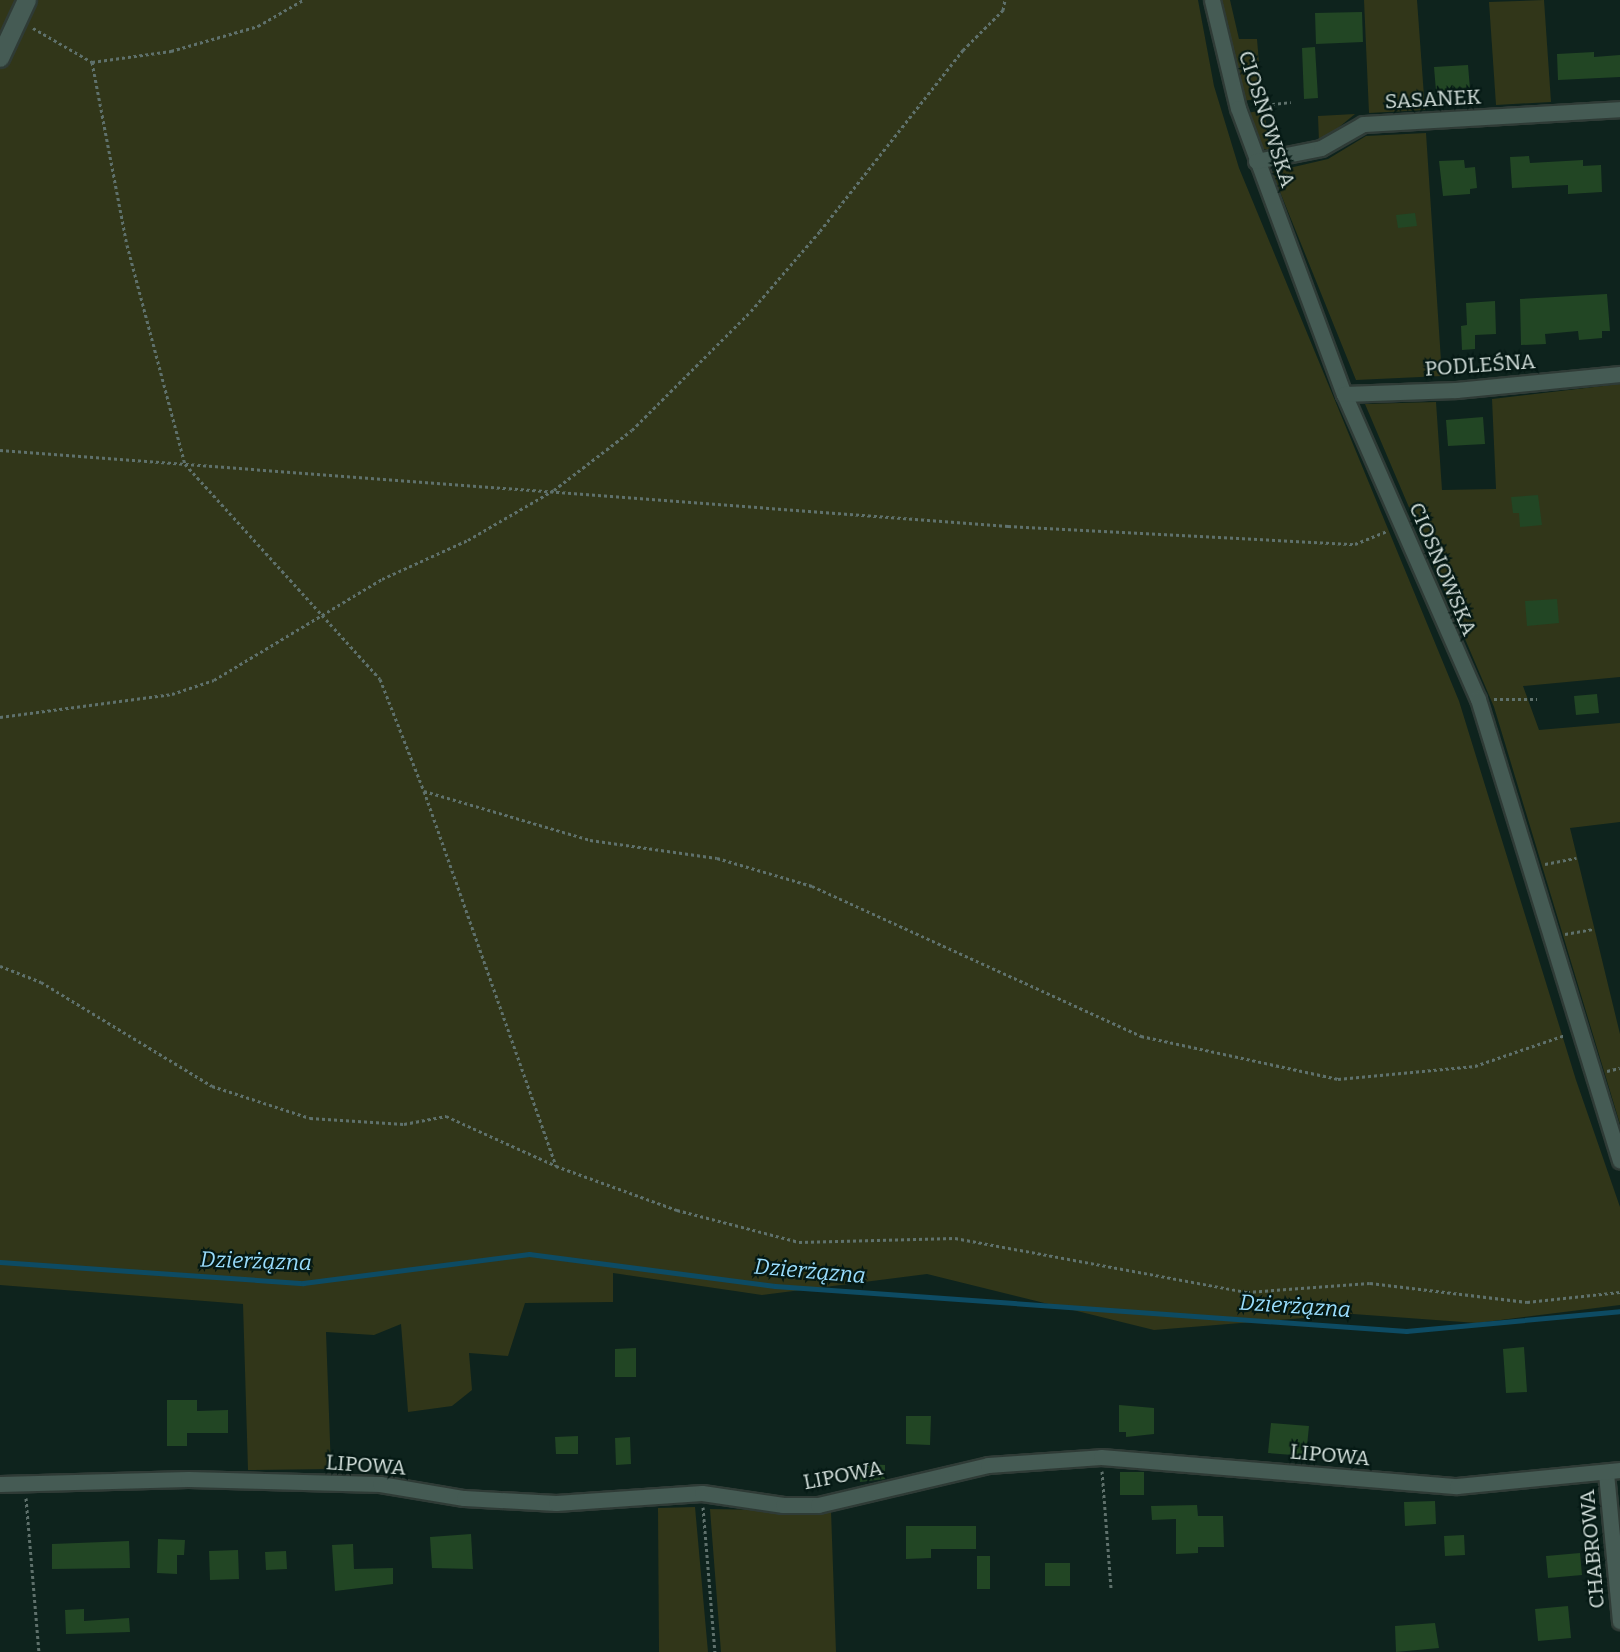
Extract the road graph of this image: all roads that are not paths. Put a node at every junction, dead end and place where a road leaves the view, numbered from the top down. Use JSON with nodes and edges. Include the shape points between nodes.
{"nodes":[{"id":1,"x":27,"y":0,"type":"edge"},
{"id":2,"x":1212,"y":0,"type":"edge"},
{"id":3,"x":0,"y":58,"type":"edge"},
{"id":4,"x":1620,"y":109,"type":"edge"},
{"id":5,"x":1256,"y":161,"type":"junction"},
{"id":6,"x":1620,"y":374,"type":"edge"},
{"id":7,"x":1344,"y":394,"type":"junction"},
{"id":8,"x":1620,"y":1161,"type":"edge"},
{"id":9,"x":1613,"y":1471,"type":"edge"},
{"id":10,"x":0,"y":1484,"type":"edge"},
{"id":11,"x":1620,"y":1621,"type":"edge"}],
"edges":[{"from":1,"to":3,"type":"main road"},
{"from":2,"to":5,"type":"street","name":"CIOSNOWSKA","via":[[1238,108]]},
{"from":4,"to":5,"type":"street","name":"SASANEK","via":[[1363,124],[1321,148]]},
{"from":5,"to":7,"type":"street","name":"CIOSNOWSKA"},
{"from":6,"to":7,"type":"street","name":"PODLEŚNA","via":[[1456,390]]},
{"from":7,"to":8,"type":"street","name":"CIOSNOWSKA","via":[[1478,699]]},
{"from":9,"to":10,"type":"street","name":"LIPOWA","via":[[1457,1486],[1101,1457],[988,1465],[818,1505],[783,1505],[702,1493],[556,1503],[464,1498],[369,1484],[188,1479]]},
{"from":9,"to":11,"type":"street","name":"CHABROWA"}]}
